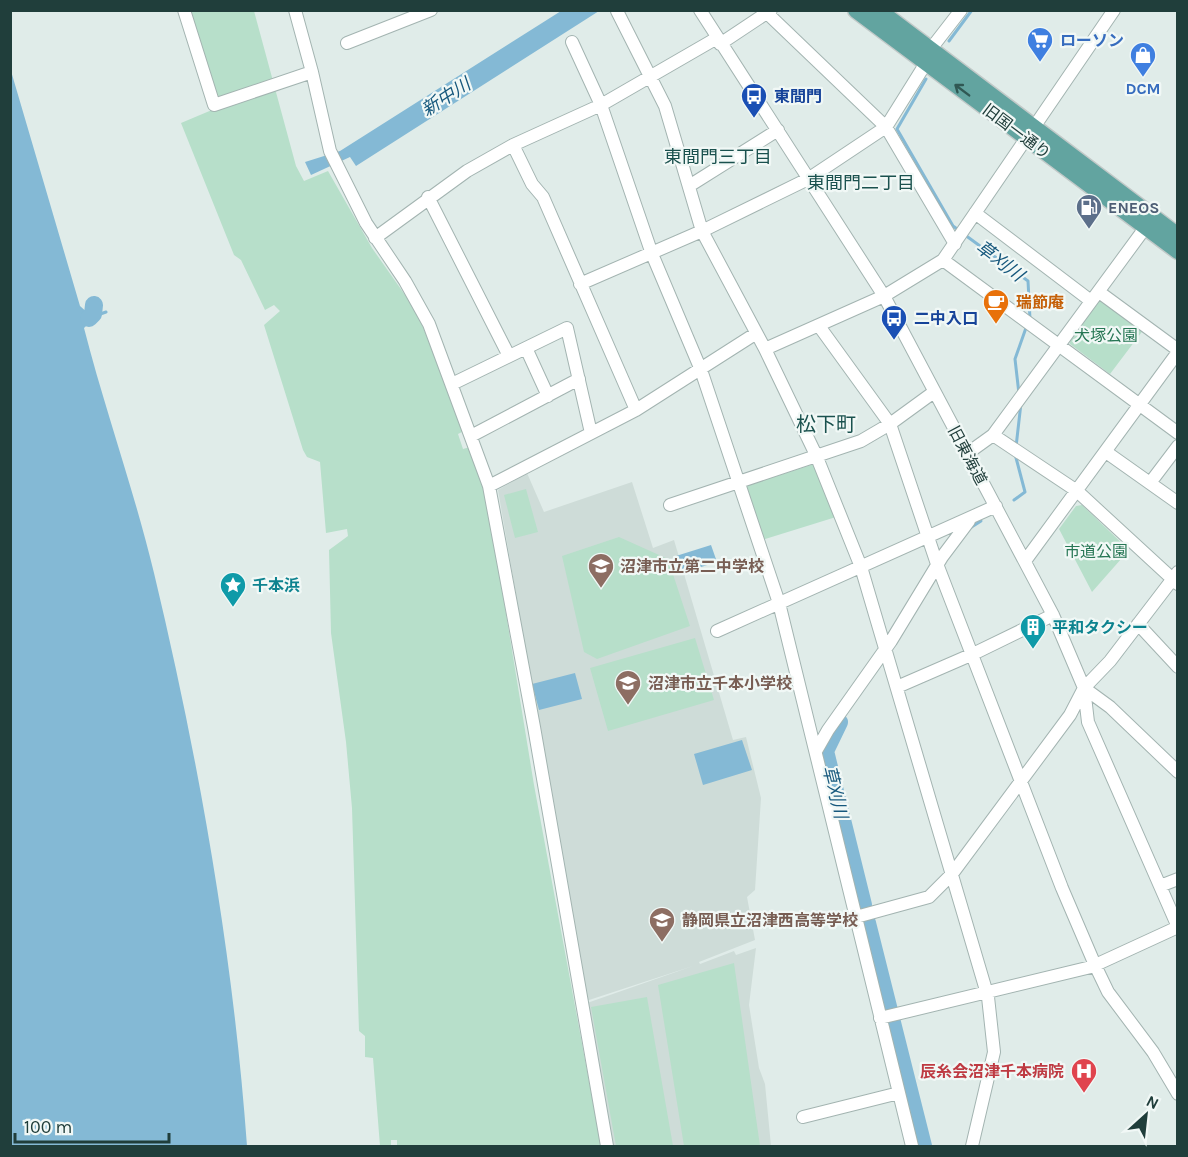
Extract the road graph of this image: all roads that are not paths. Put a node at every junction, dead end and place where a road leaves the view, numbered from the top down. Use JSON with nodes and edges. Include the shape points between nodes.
{"nodes":[{"id":1,"x":184,"y":10,"type":"edge"},
{"id":2,"x":294,"y":10,"type":"edge"},
{"id":3,"x":431,"y":10,"type":"edge"},
{"id":4,"x":700,"y":10,"type":"edge"},
{"id":5,"x":856,"y":10,"type":"edge"},
{"id":6,"x":878,"y":10,"type":"edge"},
{"id":7,"x":961,"y":10,"type":"edge"},
{"id":8,"x":1114,"y":10,"type":"edge"},
{"id":9,"x":617,"y":11,"type":"edge"},
{"id":10,"x":769,"y":12,"type":"edge"},
{"id":11,"x":719,"y":41,"type":"junction"},
{"id":12,"x":572,"y":42,"type":"dead end"},
{"id":13,"x":347,"y":43,"type":"dead end"},
{"id":14,"x":928,"y":56,"type":"junction"},
{"id":15,"x":312,"y":72,"type":"junction"},
{"id":16,"x":651,"y":77,"type":"junction"},
{"id":17,"x":601,"y":105,"type":"junction"},
{"id":18,"x":886,"y":127,"type":"junction"},
{"id":19,"x":778,"y":130,"type":"junction"},
{"id":20,"x":1030,"y":133,"type":"junction"},
{"id":21,"x":513,"y":145,"type":"junction"},
{"id":22,"x":808,"y":178,"type":"junction"},
{"id":23,"x":689,"y":186,"type":"junction"},
{"id":24,"x":428,"y":197,"type":"junction"},
{"id":25,"x":975,"y":213,"type":"junction"},
{"id":26,"x":1145,"y":228,"type":"junction"},
{"id":27,"x":702,"y":231,"type":"junction"},
{"id":28,"x":1178,"y":237,"type":"edge"},
{"id":29,"x":375,"y":238,"type":"junction"},
{"id":30,"x":955,"y":244,"type":"junction"},
{"id":31,"x":1178,"y":251,"type":"edge"},
{"id":32,"x":652,"y":254,"type":"junction"},
{"id":33,"x":943,"y":260,"type":"junction"},
{"id":34,"x":580,"y":284,"type":"junction"},
{"id":35,"x":884,"y":296,"type":"junction"},
{"id":36,"x":1095,"y":296,"type":"junction"},
{"id":37,"x":819,"y":326,"type":"junction"},
{"id":38,"x":755,"y":334,"type":"junction"},
{"id":39,"x":1060,"y":345,"type":"junction"},
{"id":40,"x":526,"y":348,"type":"junction"},
{"id":41,"x":765,"y":349,"type":"junction"},
{"id":42,"x":1178,"y":351,"type":"edge"},
{"id":43,"x":509,"y":356,"type":"junction"},
{"id":44,"x":701,"y":370,"type":"junction"},
{"id":45,"x":579,"y":379,"type":"junction"},
{"id":46,"x":452,"y":384,"type":"junction"},
{"id":47,"x":934,"y":392,"type":"junction"},
{"id":48,"x":548,"y":396,"type":"junction"},
{"id":49,"x":1140,"y":404,"type":"junction"},
{"id":50,"x":636,"y":410,"type":"junction"},
{"id":51,"x":890,"y":424,"type":"junction"},
{"id":52,"x":591,"y":433,"type":"junction"},
{"id":53,"x":1178,"y":433,"type":"edge"},
{"id":54,"x":993,"y":435,"type":"junction"},
{"id":55,"x":471,"y":436,"type":"junction"},
{"id":56,"x":1178,"y":446,"type":"edge"},
{"id":57,"x":1106,"y":452,"type":"junction"},
{"id":58,"x":968,"y":453,"type":"junction"},
{"id":59,"x":816,"y":455,"type":"junction"},
{"id":60,"x":738,"y":482,"type":"junction"},
{"id":61,"x":1150,"y":483,"type":"junction"},
{"id":62,"x":489,"y":486,"type":"junction"},
{"id":63,"x":1077,"y":491,"type":"junction"},
{"id":64,"x":1178,"y":503,"type":"edge"},
{"id":65,"x":670,"y":505,"type":"dead end"},
{"id":66,"x":996,"y":506,"type":"junction"},
{"id":67,"x":971,"y":518,"type":"junction"},
{"id":68,"x":928,"y":537,"type":"junction"},
{"id":69,"x":1025,"y":561,"type":"junction"},
{"id":70,"x":937,"y":564,"type":"junction"},
{"id":71,"x":861,"y":567,"type":"junction"},
{"id":72,"x":1176,"y":579,"type":"edge"},
{"id":73,"x":779,"y":603,"type":"junction"},
{"id":74,"x":1053,"y":615,"type":"junction"},
{"id":75,"x":1138,"y":624,"type":"junction"},
{"id":76,"x":717,"y":631,"type":"dead end"},
{"id":77,"x":885,"y":648,"type":"junction"},
{"id":78,"x":973,"y":654,"type":"junction"},
{"id":79,"x":1178,"y":667,"type":"edge"},
{"id":80,"x":897,"y":687,"type":"junction"},
{"id":81,"x":1084,"y":688,"type":"junction"},
{"id":82,"x":816,"y":752,"type":"junction"},
{"id":83,"x":1178,"y":772,"type":"edge"},
{"id":84,"x":1021,"y":780,"type":"junction"},
{"id":85,"x":952,"y":874,"type":"junction"},
{"id":86,"x":1178,"y":879,"type":"edge"},
{"id":87,"x":1160,"y":886,"type":"junction"},
{"id":88,"x":856,"y":917,"type":"junction"},
{"id":89,"x":1177,"y":927,"type":"edge"},
{"id":90,"x":1095,"y":964,"type":"junction"},
{"id":91,"x":987,"y":992,"type":"junction"},
{"id":92,"x":880,"y":1018,"type":"junction"},
{"id":93,"x":899,"y":1093,"type":"junction"},
{"id":94,"x":1178,"y":1094,"type":"edge"},
{"id":95,"x":803,"y":1117,"type":"dead end"},
{"id":96,"x":607,"y":1146,"type":"edge"},
{"id":97,"x":912,"y":1146,"type":"edge"},
{"id":98,"x":972,"y":1146,"type":"edge"}],
"edges":[{"from":1,"to":15,"type":"street","via":[[214,105]]},
{"from":2,"to":15,"type":"street"},
{"from":3,"to":13,"type":"street"},
{"from":4,"to":11,"type":"street","name":"旧東海道"},
{"from":5,"to":14,"type":"main road","name":"旧国一通り"},
{"from":6,"to":14,"type":"main road","name":"旧国一通り"},
{"from":7,"to":14,"type":"street"},
{"from":8,"to":20,"type":"street"},
{"from":9,"to":16,"type":"street"},
{"from":10,"to":11,"type":"street"},
{"from":10,"to":18,"type":"street"},
{"from":11,"to":16,"type":"street"},
{"from":11,"to":19,"type":"street","name":"旧東海道"},
{"from":12,"to":17,"type":"street"},
{"from":14,"to":18,"type":"street"},
{"from":14,"to":20,"type":"main road","name":"旧国一通り"},
{"from":15,"to":29,"type":"street","via":[[330,153]]},
{"from":16,"to":17,"type":"street"},
{"from":16,"to":23,"type":"street","via":[[666,106]]},
{"from":17,"to":21,"type":"street"},
{"from":17,"to":32,"type":"street"},
{"from":18,"to":22,"type":"street"},
{"from":18,"to":30,"type":"street"},
{"from":19,"to":22,"type":"street","name":"旧東海道"},
{"from":19,"to":23,"type":"street"},
{"from":20,"to":25,"type":"street"},
{"from":20,"to":26,"type":"main road","name":"旧国一通り"},
{"from":20,"to":28,"type":"main road","name":"旧国一通り"},
{"from":21,"to":24,"type":"street"},
{"from":21,"to":34,"type":"street","via":[[532,184],[543,197]]},
{"from":22,"to":27,"type":"street"},
{"from":22,"to":35,"type":"street","name":"旧東海道"},
{"from":23,"to":27,"type":"street"},
{"from":24,"to":29,"type":"street"},
{"from":24,"to":43,"type":"street"},
{"from":25,"to":30,"type":"street"},
{"from":25,"to":36,"type":"street"},
{"from":26,"to":31,"type":"main road","name":"旧国一通り"},
{"from":26,"to":36,"type":"street"},
{"from":27,"to":32,"type":"street"},
{"from":27,"to":38,"type":"street"},
{"from":29,"to":46,"type":"street","via":[[429,324]]},
{"from":30,"to":33,"type":"street"},
{"from":32,"to":34,"type":"street"},
{"from":32,"to":44,"type":"street"},
{"from":33,"to":35,"type":"street"},
{"from":33,"to":39,"type":"street"},
{"from":34,"to":50,"type":"street"},
{"from":35,"to":37,"type":"street"},
{"from":35,"to":47,"type":"street","name":"旧東海道"},
{"from":36,"to":39,"type":"street"},
{"from":36,"to":42,"type":"street"},
{"from":37,"to":41,"type":"street"},
{"from":37,"to":51,"type":"street"},
{"from":38,"to":41,"type":"street"},
{"from":38,"to":44,"type":"street"},
{"from":39,"to":49,"type":"street"},
{"from":39,"to":54,"type":"street"},
{"from":40,"to":43,"type":"street"},
{"from":40,"to":45,"type":"street","via":[[567,328]]},
{"from":40,"to":48,"type":"street"},
{"from":41,"to":59,"type":"street"},
{"from":42,"to":49,"type":"street"},
{"from":43,"to":46,"type":"street"},
{"from":44,"to":50,"type":"street"},
{"from":44,"to":60,"type":"street"},
{"from":45,"to":48,"type":"street"},
{"from":45,"to":52,"type":"street"},
{"from":46,"to":55,"type":"street"},
{"from":47,"to":51,"type":"street"},
{"from":47,"to":58,"type":"street","name":"旧東海道"},
{"from":48,"to":55,"type":"street"},
{"from":49,"to":53,"type":"street"},
{"from":49,"to":57,"type":"street"},
{"from":50,"to":52,"type":"street"},
{"from":51,"to":59,"type":"street","via":[[861,441]]},
{"from":51,"to":68,"type":"street"},
{"from":52,"to":62,"type":"street"},
{"from":54,"to":58,"type":"street"},
{"from":54,"to":63,"type":"street"},
{"from":55,"to":62,"type":"street"},
{"from":56,"to":61,"type":"street"},
{"from":57,"to":61,"type":"street"},
{"from":57,"to":63,"type":"street"},
{"from":58,"to":66,"type":"street","name":"旧東海道"},
{"from":59,"to":60,"type":"street"},
{"from":59,"to":71,"type":"street"},
{"from":60,"to":65,"type":"street"},
{"from":60,"to":73,"type":"street"},
{"from":61,"to":64,"type":"street"},
{"from":62,"to":96,"type":"street"},
{"from":63,"to":69,"type":"street"},
{"from":63,"to":72,"type":"street"},
{"from":66,"to":67,"type":"street"},
{"from":66,"to":69,"type":"street","name":"旧東海道"},
{"from":67,"to":68,"type":"street"},
{"from":67,"to":70,"type":"street"},
{"from":68,"to":70,"type":"street"},
{"from":68,"to":71,"type":"street"},
{"from":69,"to":74,"type":"street","name":"旧東海道"},
{"from":70,"to":77,"type":"street"},
{"from":70,"to":78,"type":"street"},
{"from":71,"to":73,"type":"street"},
{"from":71,"to":77,"type":"street"},
{"from":72,"to":75,"type":"street"},
{"from":73,"to":76,"type":"street"},
{"from":73,"to":82,"type":"street"},
{"from":74,"to":78,"type":"street"},
{"from":74,"to":81,"type":"street","name":"旧東海道"},
{"from":75,"to":79,"type":"street"},
{"from":75,"to":81,"type":"street"},
{"from":77,"to":80,"type":"street"},
{"from":77,"to":82,"type":"street"},
{"from":78,"to":80,"type":"street"},
{"from":78,"to":84,"type":"street"},
{"from":80,"to":85,"type":"street"},
{"from":81,"to":83,"type":"street","via":[[1110,707]]},
{"from":81,"to":84,"type":"street","via":[[1070,715]]},
{"from":81,"to":87,"type":"street","name":"旧東海道","via":[[1088,722]]},
{"from":82,"to":88,"type":"street"},
{"from":84,"to":85,"type":"street"},
{"from":84,"to":90,"type":"street"},
{"from":85,"to":88,"type":"street","via":[[929,897]]},
{"from":85,"to":91,"type":"street"},
{"from":86,"to":87,"type":"street"},
{"from":87,"to":89,"type":"street","name":"旧東海道"},
{"from":88,"to":92,"type":"street"},
{"from":89,"to":90,"type":"street"},
{"from":90,"to":91,"type":"street"},
{"from":90,"to":94,"type":"street","via":[[1108,992],[1153,1052]]},
{"from":91,"to":92,"type":"street"},
{"from":91,"to":98,"type":"street","via":[[994,1052]]},
{"from":92,"to":93,"type":"street"},
{"from":93,"to":95,"type":"street"},
{"from":93,"to":97,"type":"street"}]}
